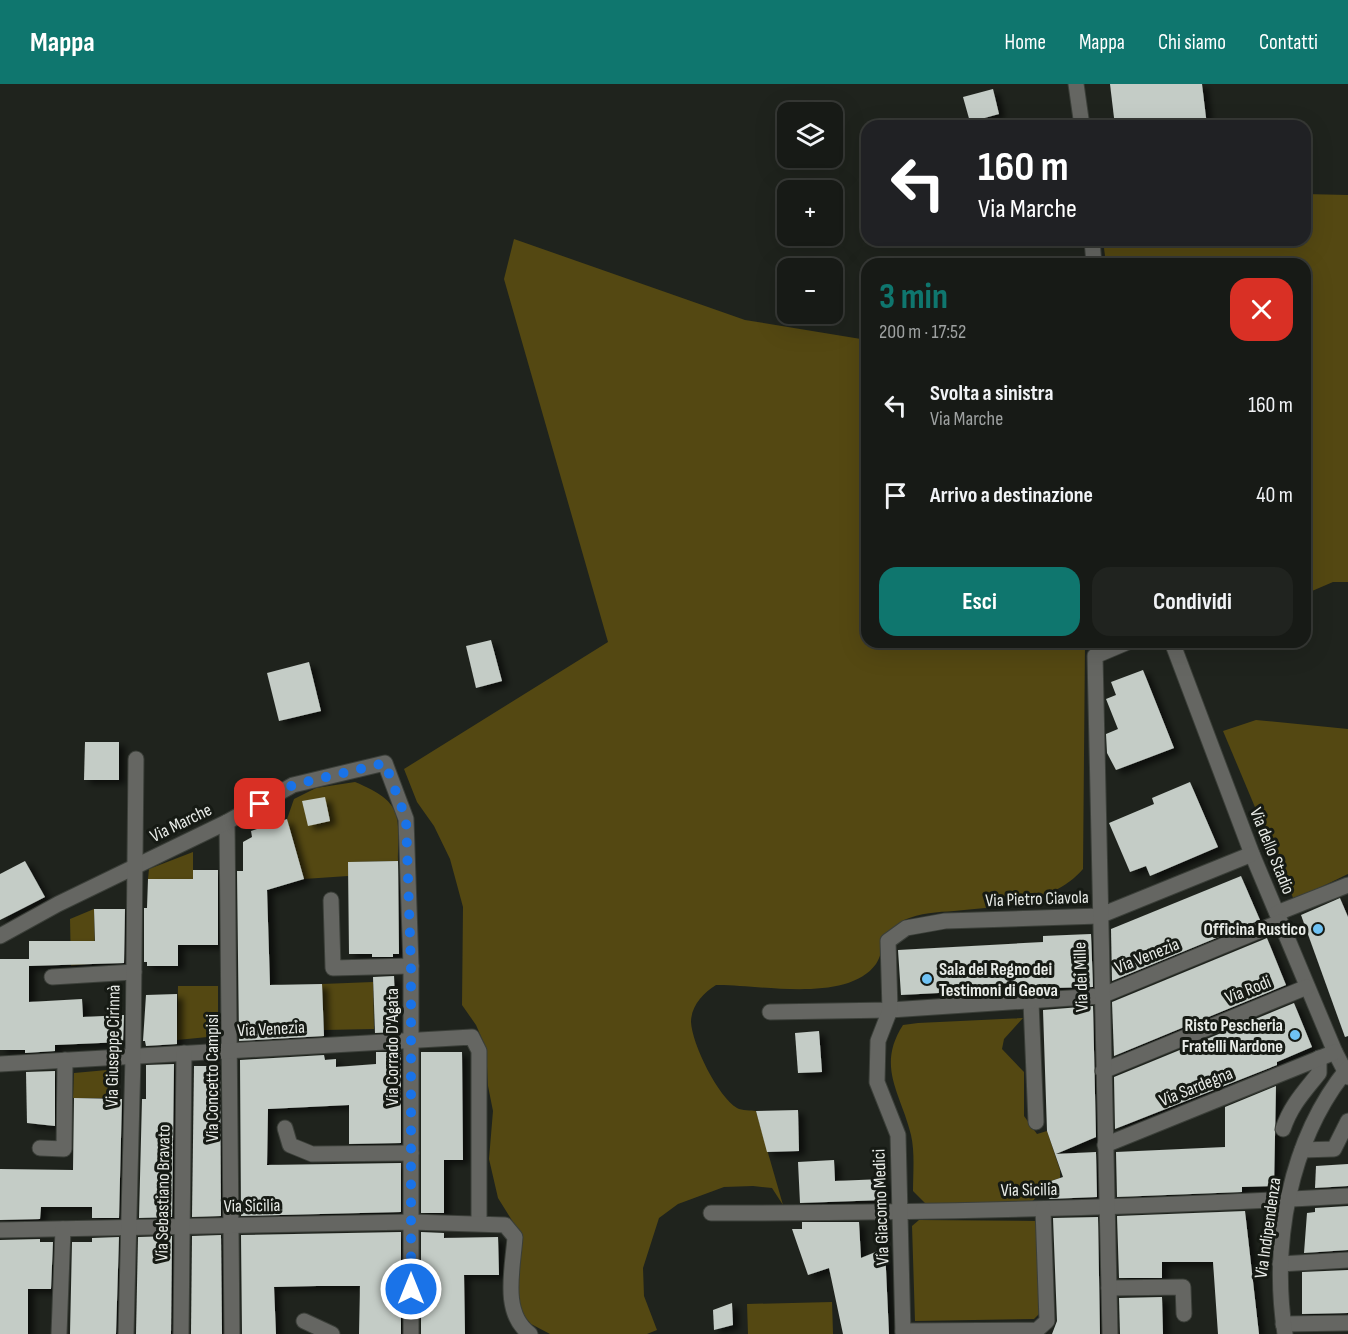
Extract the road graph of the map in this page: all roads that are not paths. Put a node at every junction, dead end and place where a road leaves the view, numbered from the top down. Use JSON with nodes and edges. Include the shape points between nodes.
{"nodes":[{"id":1,"x":1076,"y":84,"type":"edge"},
{"id":2,"x":1081,"y":120,"type":"edge"},
{"id":3,"x":1114,"y":648,"type":"edge"},
{"id":4,"x":1174,"y":648,"type":"edge"},
{"id":5,"x":136,"y":759,"type":"dead end"},
{"id":6,"x":385,"y":763,"type":"joint"},
{"id":7,"x":227,"y":822,"type":"junction"},
{"id":8,"x":1252,"y":854,"type":"junction"},
{"id":9,"x":134,"y":868,"type":"junction"},
{"id":10,"x":1348,"y":885,"type":"edge"},
{"id":11,"x":331,"y":900,"type":"dead end"},
{"id":12,"x":1099,"y":916,"type":"junction"},
{"id":13,"x":1279,"y":918,"type":"junction"},
{"id":14,"x":0,"y":936,"type":"edge"},
{"id":15,"x":888,"y":941,"type":"joint"},
{"id":16,"x":411,"y":966,"type":"junction"},
{"id":17,"x":134,"y":972,"type":"junction"},
{"id":18,"x":52,"y":977,"type":"dead end"},
{"id":19,"x":1307,"y":987,"type":"junction"},
{"id":20,"x":1101,"y":996,"type":"junction"},
{"id":21,"x":1031,"y":1002,"type":"junction"},
{"id":22,"x":890,"y":1010,"type":"junction"},
{"id":23,"x":770,"y":1012,"type":"dead end"},
{"id":24,"x":411,"y":1040,"type":"junction"},
{"id":25,"x":231,"y":1051,"type":"junction"},
{"id":26,"x":1335,"y":1052,"type":"junction"},
{"id":27,"x":184,"y":1053,"type":"junction"},
{"id":28,"x":133,"y":1056,"type":"junction"},
{"id":29,"x":1319,"y":1058,"type":"junction"},
{"id":30,"x":65,"y":1060,"type":"junction"},
{"id":31,"x":0,"y":1064,"type":"edge"},
{"id":32,"x":1103,"y":1071,"type":"junction"},
{"id":33,"x":1347,"y":1072,"type":"edge"},
{"id":34,"x":1348,"y":1121,"type":"edge"},
{"id":35,"x":1036,"y":1122,"type":"dead end"},
{"id":36,"x":285,"y":1128,"type":"dead end"},
{"id":37,"x":1283,"y":1129,"type":"dead end"},
{"id":38,"x":1105,"y":1145,"type":"junction"},
{"id":39,"x":40,"y":1148,"type":"dead end"},
{"id":40,"x":1302,"y":1150,"type":"junction"},
{"id":41,"x":411,"y":1153,"type":"junction"},
{"id":42,"x":1348,"y":1196,"type":"edge"},
{"id":43,"x":1288,"y":1200,"type":"junction"},
{"id":44,"x":1106,"y":1208,"type":"junction"},
{"id":45,"x":1043,"y":1209,"type":"junction"},
{"id":46,"x":711,"y":1213,"type":"dead end"},
{"id":47,"x":901,"y":1213,"type":"junction"},
{"id":48,"x":411,"y":1222,"type":"junction"},
{"id":49,"x":479,"y":1223,"type":"junction"},
{"id":50,"x":232,"y":1226,"type":"junction"},
{"id":51,"x":182,"y":1227,"type":"junction"},
{"id":52,"x":129,"y":1228,"type":"junction"},
{"id":53,"x":63,"y":1229,"type":"junction"},
{"id":54,"x":0,"y":1230,"type":"edge"},
{"id":55,"x":1348,"y":1260,"type":"edge"},
{"id":56,"x":1280,"y":1264,"type":"junction"},
{"id":57,"x":1109,"y":1288,"type":"junction"},
{"id":58,"x":1184,"y":1314,"type":"dead end"},
{"id":59,"x":304,"y":1322,"type":"dead end"},
{"id":60,"x":1348,"y":1323,"type":"edge"},
{"id":61,"x":1284,"y":1329,"type":"edge"},
{"id":62,"x":903,"y":1333,"type":"edge"},
{"id":63,"x":59,"y":1334,"type":"edge"},
{"id":64,"x":126,"y":1334,"type":"edge"},
{"id":65,"x":181,"y":1334,"type":"edge"},
{"id":66,"x":232,"y":1334,"type":"edge"},
{"id":67,"x":332,"y":1334,"type":"edge"},
{"id":68,"x":411,"y":1334,"type":"edge"},
{"id":69,"x":530,"y":1334,"type":"edge"},
{"id":70,"x":1110,"y":1334,"type":"edge"}],
"edges":[{"from":1,"to":2,"type":"street"},
{"from":3,"to":12,"type":"street","name":"Via dei Mille","via":[[1095,656]]},
{"from":4,"to":8,"type":"street","name":"Via dello Stadio"},
{"from":5,"to":9,"type":"street","name":"Via Giuseppe Cirinnà"},
{"from":6,"to":7,"type":"street","name":"Via Marche","via":[[293,785]]},
{"from":6,"to":16,"type":"street","name":"Via Corrado D'Agata","via":[[406,819]]},
{"from":7,"to":9,"type":"street","name":"Via Marche"},
{"from":7,"to":25,"type":"street","name":"Via Concetto Campisi"},
{"from":8,"to":12,"type":"street","name":"Via Pietro Ciavola"},
{"from":8,"to":13,"type":"street","name":"Via dello Stadio"},
{"from":9,"to":14,"type":"street","name":"Via Marche"},
{"from":9,"to":17,"type":"street","name":"Via Giuseppe Cirinnà"},
{"from":10,"to":13,"type":"street","name":"Via Venezia"},
{"from":11,"to":16,"type":"street","via":[[333,968]]},
{"from":12,"to":15,"type":"street","name":"Via Pietro Ciavola","via":[[945,921],[906,928]]},
{"from":12,"to":20,"type":"street","name":"Via dei Mille"},
{"from":13,"to":19,"type":"street","name":"Via dello Stadio"},
{"from":13,"to":20,"type":"street","name":"Via Venezia"},
{"from":15,"to":22,"type":"street","name":"Via Giacomo Medici"},
{"from":16,"to":24,"type":"street","name":"Via Corrado D'Agata"},
{"from":17,"to":18,"type":"street"},
{"from":17,"to":28,"type":"street","name":"Via Giuseppe Cirinnà"},
{"from":19,"to":26,"type":"street","name":"Via dello Stadio"},
{"from":19,"to":32,"type":"street","name":"Via Rodi"},
{"from":20,"to":21,"type":"street","name":"Via Venezia"},
{"from":20,"to":32,"type":"street","name":"Via dei Mille"},
{"from":21,"to":22,"type":"street","name":"Via Venezia"},
{"from":21,"to":35,"type":"street"},
{"from":22,"to":23,"type":"street","name":"Via Venezia"},
{"from":22,"to":47,"type":"street","name":"Via Giacomo Medici","via":[[878,1041],[877,1082],[898,1134]]},
{"from":24,"to":25,"type":"street","name":"Via Venezia"},
{"from":24,"to":41,"type":"street","name":"Via Corrado D'Agata"},
{"from":24,"to":49,"type":"street","name":"Via Venezia","via":[[472,1037],[479,1051]]},
{"from":25,"to":27,"type":"street","name":"Via Venezia"},
{"from":25,"to":50,"type":"street","name":"Via Concetto Campisi"},
{"from":26,"to":29,"type":"street","name":"Via Sardegna"},
{"from":26,"to":33,"type":"street","name":"Via dello Stadio"},
{"from":27,"to":28,"type":"street","name":"Via Venezia"},
{"from":27,"to":51,"type":"street","name":"Via Sebastiano Bravato"},
{"from":28,"to":30,"type":"street","name":"Via Venezia"},
{"from":28,"to":52,"type":"street","name":"Via Giuseppe Cirinnà"},
{"from":29,"to":37,"type":"street","via":[[1319,1073],[1289,1109]]},
{"from":29,"to":38,"type":"street","name":"Via Sardegna"},
{"from":30,"to":31,"type":"street","name":"Via Venezia"},
{"from":30,"to":39,"type":"street","via":[[64,1149]]},
{"from":32,"to":38,"type":"street","name":"Via dei Mille"},
{"from":33,"to":40,"type":"street","name":"Via Indipendenza","via":[[1311,1127]]},
{"from":34,"to":40,"type":"street","via":[[1334,1149]]},
{"from":36,"to":41,"type":"street","via":[[291,1145],[312,1154]]},
{"from":38,"to":44,"type":"street","name":"Via dei Mille"},
{"from":40,"to":43,"type":"street","name":"Via Indipendenza"},
{"from":41,"to":48,"type":"street","name":"Via Corrado D'Agata"},
{"from":42,"to":43,"type":"street","name":"Via Sicilia"},
{"from":43,"to":44,"type":"street","name":"Via Sicilia"},
{"from":43,"to":56,"type":"street","name":"Via Indipendenza"},
{"from":44,"to":45,"type":"street","name":"Via Sicilia"},
{"from":44,"to":57,"type":"street","name":"Via dei Mille"},
{"from":45,"to":47,"type":"street","name":"Via Sicilia"},
{"from":45,"to":62,"type":"street","via":[[1047,1321],[1037,1330]]},
{"from":46,"to":47,"type":"street","name":"Via Sicilia"},
{"from":47,"to":62,"type":"street","name":"Via Giacomo Medici"},
{"from":48,"to":49,"type":"street","name":"Via Sicilia"},
{"from":48,"to":50,"type":"street","name":"Via Sicilia"},
{"from":48,"to":68,"type":"street","name":"Via Corrado D'Agata"},
{"from":49,"to":69,"type":"street","name":"Via Sicilia","via":[[505,1225],[515,1237],[511,1297],[514,1315]]},
{"from":50,"to":51,"type":"street","name":"Via Sicilia"},
{"from":50,"to":66,"type":"street","name":"Via Concetto Campisi"},
{"from":51,"to":52,"type":"street","name":"Via Sicilia"},
{"from":51,"to":65,"type":"street","name":"Via Sebastiano Bravato"},
{"from":52,"to":53,"type":"street","name":"Via Sicilia"},
{"from":52,"to":64,"type":"street","name":"Via Giuseppe Cirinnà"},
{"from":53,"to":54,"type":"street","name":"Via Sicilia"},
{"from":53,"to":63,"type":"street"},
{"from":55,"to":56,"type":"street"},
{"from":56,"to":61,"type":"street","name":"Via Indipendenza"},
{"from":57,"to":58,"type":"street","via":[[1183,1287]]},
{"from":57,"to":70,"type":"street","name":"Via dei Mille"},
{"from":59,"to":67,"type":"street"},
{"from":60,"to":61,"type":"street"}]}
